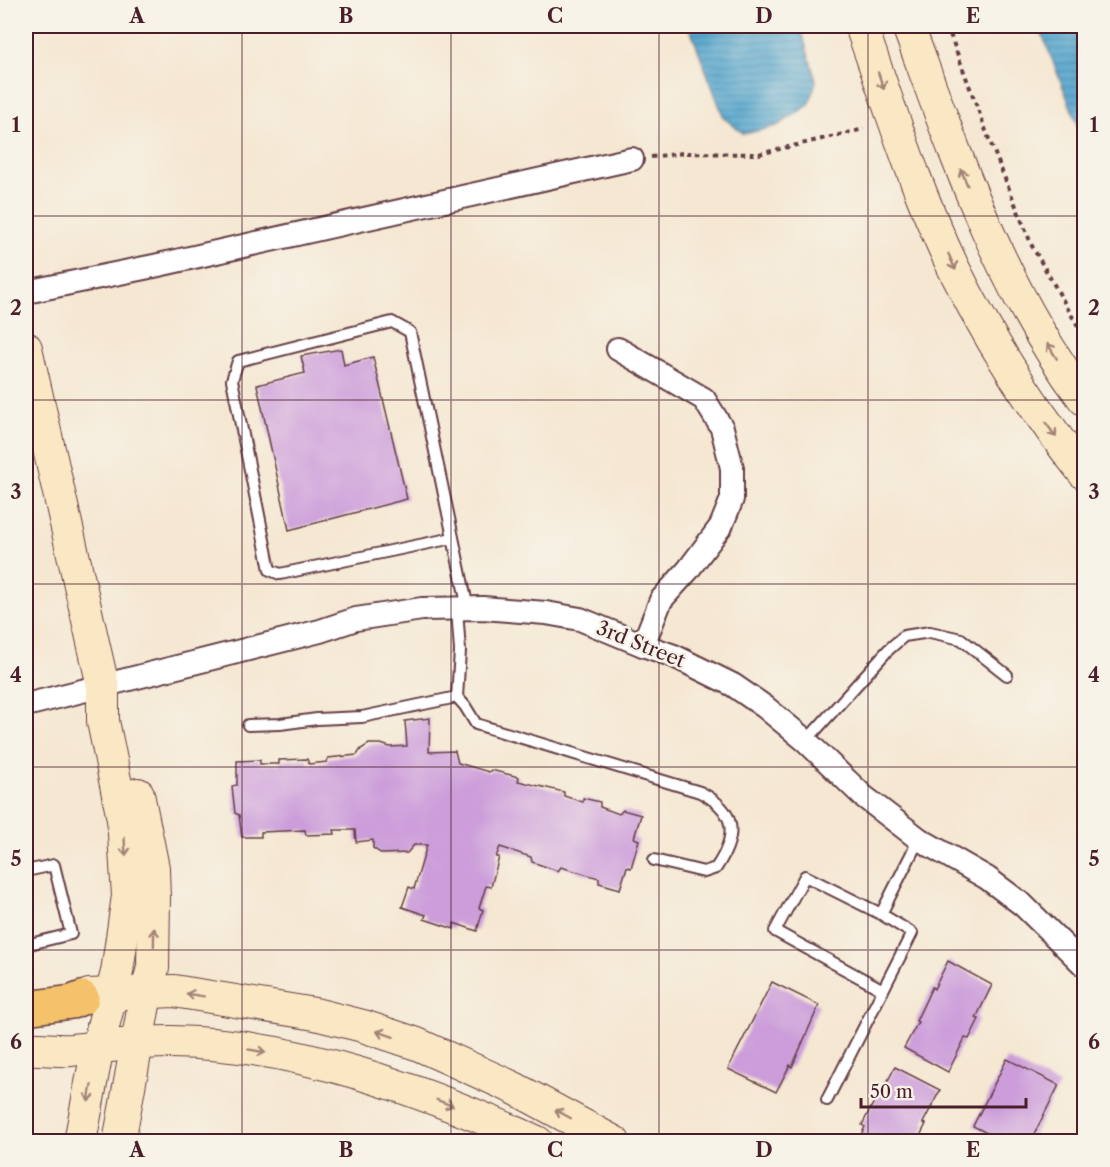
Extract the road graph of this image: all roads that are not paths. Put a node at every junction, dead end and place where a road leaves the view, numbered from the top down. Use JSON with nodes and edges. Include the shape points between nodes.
{"nodes":[{"id":1,"x":861,"y":26,"type":"edge"},
{"id":2,"x":908,"y":26,"type":"edge"},
{"id":3,"x":632,"y":159,"type":"road end"},
{"id":4,"x":26,"y":292,"type":"edge"},
{"id":5,"x":26,"y":348,"type":"edge"},
{"id":6,"x":618,"y":350,"type":"dead end"},
{"id":7,"x":1084,"y":399,"type":"edge"},
{"id":8,"x":1084,"y":473,"type":"edge"},
{"id":9,"x":453,"y":538,"type":"junction"},
{"id":10,"x":463,"y":609,"type":"junction"},
{"id":11,"x":643,"y":645,"type":"junction"},
{"id":12,"x":1007,"y":675,"type":"dead end"},
{"id":13,"x":103,"y":686,"type":"junction"},
{"id":14,"x":457,"y":697,"type":"junction"},
{"id":15,"x":26,"y":705,"type":"edge"},
{"id":16,"x":248,"y":725,"type":"dead end"},
{"id":17,"x":806,"y":741,"type":"junction"},
{"id":18,"x":919,"y":839,"type":"junction"},
{"id":19,"x":654,"y":860,"type":"dead end"},
{"id":20,"x":26,"y":871,"type":"edge"},
{"id":21,"x":881,"y":914,"type":"junction"},
{"id":22,"x":26,"y":945,"type":"edge"},
{"id":23,"x":1084,"y":965,"type":"edge"},
{"id":24,"x":883,"y":990,"type":"junction"},
{"id":25,"x":146,"y":994,"type":"junction"},
{"id":26,"x":96,"y":996,"type":"junction"},
{"id":27,"x":26,"y":1000,"type":"edge"},
{"id":28,"x":26,"y":1008,"type":"edge"},
{"id":29,"x":136,"y":1045,"type":"junction"},
{"id":30,"x":98,"y":1046,"type":"junction"},
{"id":31,"x":26,"y":1049,"type":"edge"},
{"id":32,"x":827,"y":1100,"type":"dead end"},
{"id":33,"x":80,"y":1142,"type":"edge"},
{"id":34,"x":119,"y":1142,"type":"edge"},
{"id":35,"x":537,"y":1142,"type":"edge"},
{"id":36,"x":614,"y":1142,"type":"edge"}],
"edges":[{"from":1,"to":8,"type":"main road","one_way":true,"via":[[953,267],[1006,363]]},
{"from":7,"to":2,"type":"main road","one_way":true,"via":[[1050,349],[980,216]]},
{"from":3,"to":4,"type":"street"},
{"from":5,"to":13,"type":"main road"},
{"from":6,"to":11,"type":"street","via":[[704,399],[722,428],[732,468],[732,499],[721,526],[661,600]]},
{"from":9,"to":9,"type":"lane","via":[[410,332],[392,322],[238,361],[232,380],[270,570],[280,574]]},
{"from":9,"to":10,"type":"lane"},
{"from":10,"to":11,"type":"street","name":"3rd Street","via":[[546,613],[580,619]]},
{"from":10,"to":13,"type":"street","name":"3rd Street","via":[[422,609],[356,619]]},
{"from":10,"to":14,"type":"lane"},
{"from":11,"to":17,"type":"street","name":"3rd Street","via":[[733,685]]},
{"from":12,"to":17,"type":"lane","via":[[961,639],[930,632],[904,636]]},
{"from":13,"to":15,"type":"street","name":"3rd Street"},
{"from":25,"to":13,"type":"main road","one_way":true,"via":[[153,968],[153,868],[120,715]]},
{"from":13,"to":26,"type":"main road","one_way":true,"via":[[103,721],[123,819],[128,896],[117,972]]},
{"from":14,"to":16,"type":"lane","via":[[362,717]]},
{"from":14,"to":19,"type":"lane","via":[[476,724],[700,792],[723,809],[731,837],[717,868],[704,872]]},
{"from":17,"to":18,"type":"street","name":"3rd Street","via":[[863,796]]},
{"from":18,"to":21,"type":"lane"},
{"from":18,"to":23,"type":"street","name":"3rd Street","via":[[987,878],[1023,905]]},
{"from":20,"to":22,"type":"lane","via":[[54,865],[71,934]]},
{"from":21,"to":24,"type":"lane","via":[[912,933]]},
{"from":21,"to":24,"type":"lane","via":[[805,876],[775,931]]},
{"from":24,"to":32,"type":"lane"},
{"from":25,"to":26,"type":"main road"},
{"from":25,"to":29,"type":"main road"},
{"from":36,"to":25,"type":"main road","one_way":true,"via":[[514,1088],[417,1044],[363,1026],[315,1014],[174,991]]},
{"from":26,"to":27,"type":"main road"},
{"from":26,"to":28,"type":"highway"},
{"from":26,"to":30,"type":"main road"},
{"from":29,"to":30,"type":"main road"},
{"from":29,"to":34,"type":"main road"},
{"from":29,"to":35,"type":"main road","one_way":true,"via":[[170,1042],[242,1048],[338,1067],[424,1095]]},
{"from":30,"to":31,"type":"main road"},
{"from":30,"to":33,"type":"main road","one_way":true}]}
